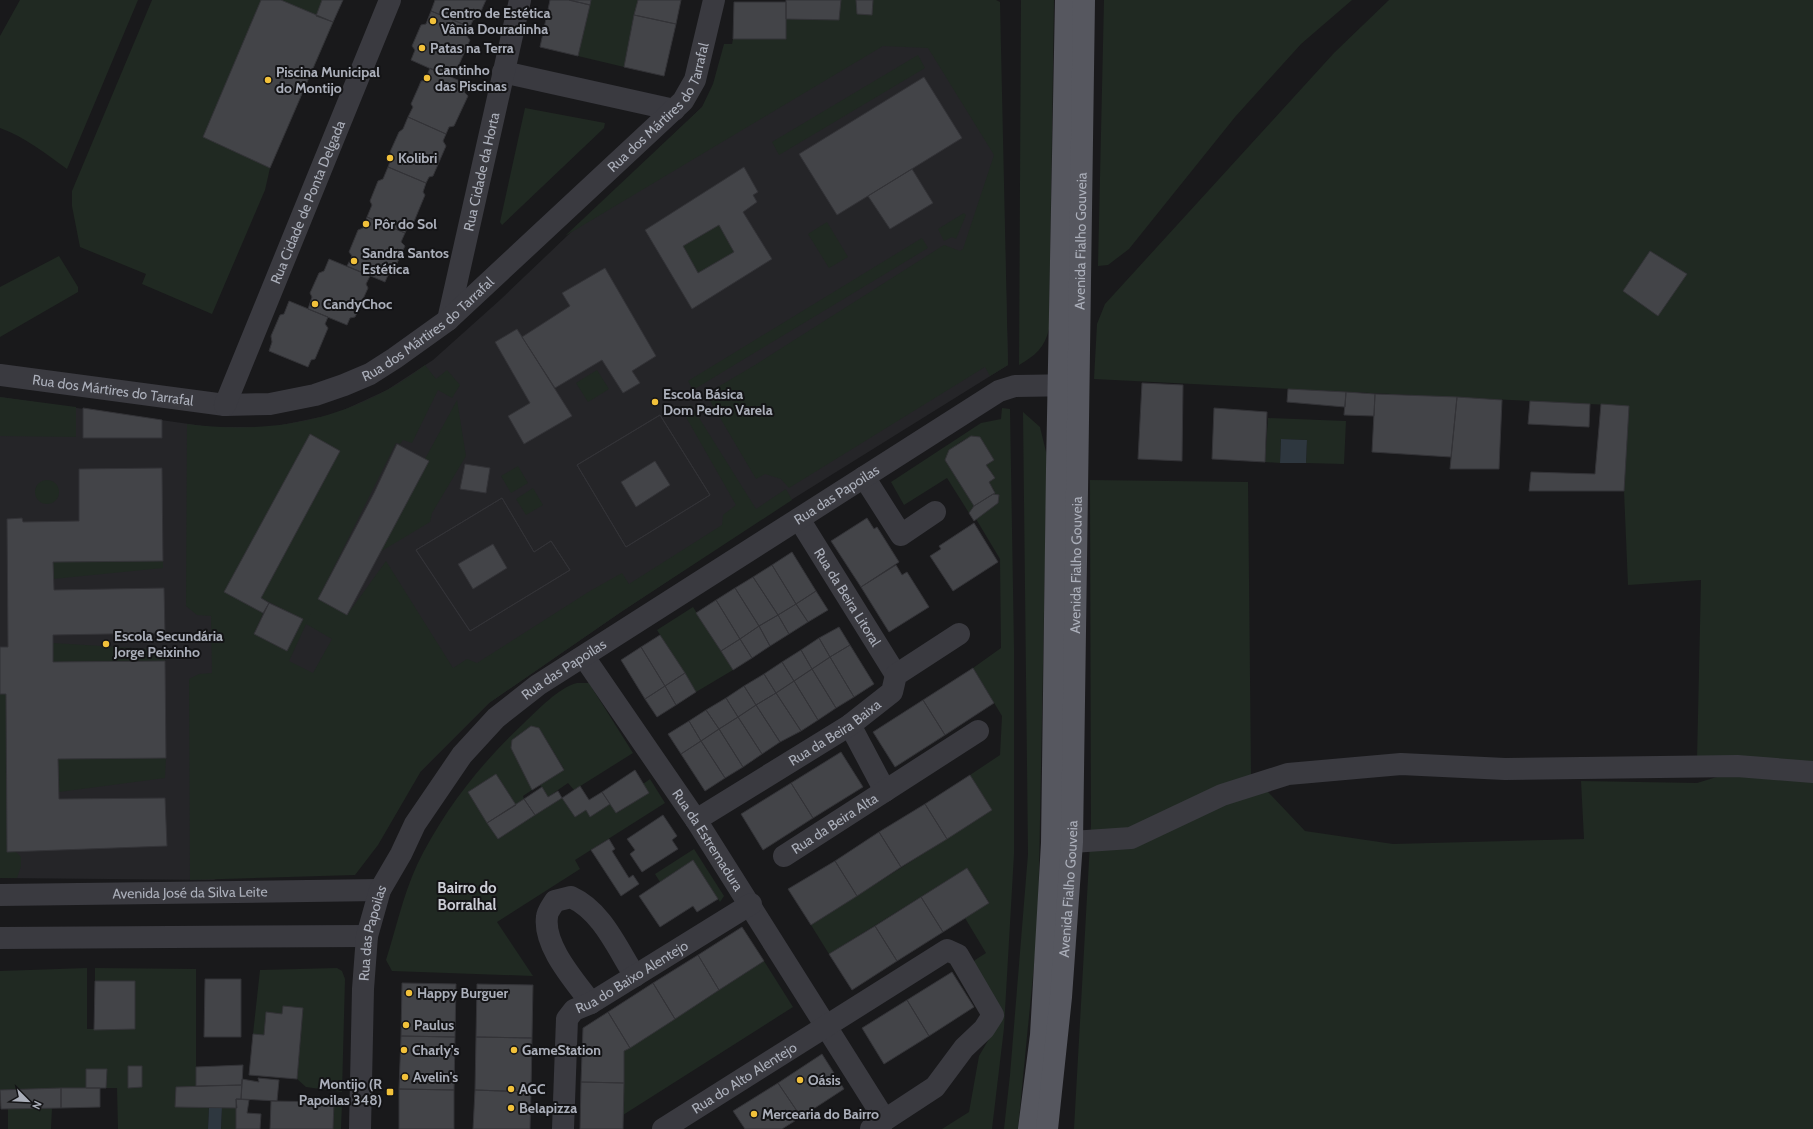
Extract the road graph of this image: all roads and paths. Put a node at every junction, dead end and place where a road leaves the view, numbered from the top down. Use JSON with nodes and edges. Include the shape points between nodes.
{"nodes":[{"id":1,"x":390,"y":0,"type":"edge"},
{"id":2,"x":520,"y":0,"type":"edge"},
{"id":3,"x":714,"y":0,"type":"edge"},
{"id":4,"x":1066,"y":0,"type":"edge"},
{"id":5,"x":1084,"y":0,"type":"edge"},
{"id":6,"x":503,"y":72,"type":"junction"},
{"id":7,"x":674,"y":110,"type":"junction"},
{"id":8,"x":448,"y":320,"type":"junction"},
{"id":9,"x":0,"y":375,"type":"edge"},
{"id":10,"x":1068,"y":386,"type":"junction"},
{"id":11,"x":225,"y":405,"type":"junction"},
{"id":12,"x":864,"y":477,"type":"junction"},
{"id":13,"x":935,"y":512,"type":"dead end"},
{"id":14,"x":799,"y":519,"type":"junction"},
{"id":15,"x":959,"y":634,"type":"dead end"},
{"id":16,"x":584,"y":656,"type":"junction"},
{"id":17,"x":896,"y":675,"type":"junction"},
{"id":18,"x":850,"y":725,"type":"junction"},
{"id":19,"x":978,"y":731,"type":"dead end"},
{"id":20,"x":1813,"y":772,"type":"edge"},
{"id":21,"x":885,"y":791,"type":"junction"},
{"id":22,"x":696,"y":820,"type":"junction"},
{"id":23,"x":1072,"y":842,"type":"junction"},
{"id":24,"x":784,"y":856,"type":"dead end"},
{"id":25,"x":380,"y":890,"type":"junction"},
{"id":26,"x":0,"y":895,"type":"edge"},
{"id":27,"x":751,"y":904,"type":"junction"},
{"id":28,"x":367,"y":936,"type":"junction"},
{"id":29,"x":0,"y":938,"type":"edge"},
{"id":30,"x":635,"y":976,"type":"junction"},
{"id":31,"x":591,"y":1003,"type":"junction"},
{"id":32,"x":826,"y":1027,"type":"junction"},
{"id":33,"x":878,"y":1124,"type":"edge"},
{"id":34,"x":360,"y":1129,"type":"edge"},
{"id":35,"x":562,"y":1129,"type":"edge"},
{"id":36,"x":663,"y":1129,"type":"edge"},
{"id":37,"x":1029,"y":1129,"type":"edge"},
{"id":38,"x":1047,"y":1129,"type":"edge"}],
"edges":[{"from":1,"to":11,"type":"street","name":"Rua Cidade de Ponta Delgada"},
{"from":2,"to":6,"type":"street","name":"Rua Cidade da Horta"},
{"from":3,"to":7,"type":"street","name":"Rua dos Mártires do Tarrafal","via":[[695,80],[683,101]]},
{"from":4,"to":10,"type":"main road","name":"Avenida Fialho Gouveia"},
{"from":5,"to":10,"type":"main road","name":"Avenida Fialho Gouveia"},
{"from":6,"to":7,"type":"street"},
{"from":6,"to":8,"type":"street","name":"Rua Cidade da Horta"},
{"from":7,"to":8,"type":"street","name":"Rua dos Mártires do Tarrafal"},
{"from":8,"to":11,"type":"street","name":"Rua dos Mártires do Tarrafal","via":[[370,374],[344,385],[315,395],[270,404]]},
{"from":9,"to":11,"type":"street","name":"Rua dos Mártires do Tarrafal"},
{"from":10,"to":12,"type":"street","name":"Rua das Papoilas","via":[[1015,386],[999,391]]},
{"from":10,"to":23,"type":"main road","name":"Avenida Fialho Gouveia"},
{"from":10,"to":37,"type":"main road","name":"Avenida Fialho Gouveia","via":[[1052,843],[1040,1035]]},
{"from":12,"to":13,"type":"street","via":[[901,535]]},
{"from":12,"to":14,"type":"street","name":"Rua das Papoilas"},
{"from":14,"to":16,"type":"street","name":"Rua das Papoilas"},
{"from":14,"to":17,"type":"street","name":"Rua da Beira Litoral"},
{"from":15,"to":17,"type":"street"},
{"from":16,"to":22,"type":"street","name":"Rua da Estremadura"},
{"from":16,"to":25,"type":"street","name":"Rua das Papoilas","via":[[538,685],[496,718],[462,755],[415,824]]},
{"from":17,"to":18,"type":"street","name":"Rua da Beira Baixa","via":[[892,692]]},
{"from":18,"to":21,"type":"street","name":"Rua da Beira Alta"},
{"from":18,"to":22,"type":"street","name":"Rua da Beira Baixa"},
{"from":19,"to":21,"type":"street","name":"Rua da Beira Alta"},
{"from":20,"to":23,"type":"street","via":[[1737,766],[1505,769],[1401,764],[1288,774],[1222,795],[1131,838]]},
{"from":21,"to":24,"type":"street","name":"Rua da Beira Alta"},
{"from":22,"to":27,"type":"street","name":"Rua da Estremadura"},
{"from":23,"to":38,"type":"main road","name":"Avenida Fialho Gouveia","via":[[1061,997]]},
{"from":25,"to":26,"type":"street","name":"Avenida José da Silva Leite"},
{"from":25,"to":28,"type":"street","name":"Rua das Papoilas"},
{"from":27,"to":30,"type":"street","name":"Rua do Baixo Alentejo"},
{"from":27,"to":32,"type":"street","name":"Rua da Estremadura"},
{"from":28,"to":29,"type":"street"},
{"from":28,"to":34,"type":"street","name":"Rua das Papoilas","via":[[363,989]]},
{"from":30,"to":31,"type":"street","name":"Rua do Baixo Alentejo"},
{"from":30,"to":31,"type":"street","via":[[594,912],[584,903],[571,897],[555,901],[547,916],[547,930],[551,943]]},
{"from":31,"to":35,"type":"street","name":"Rua do Baixo Alentejo","via":[[574,1010],[567,1019]]},
{"from":32,"to":33,"type":"street","name":"Rua da Estremadura"},
{"from":32,"to":33,"type":"street","name":"Rua do Alto Alentejo","via":[[947,950],[958,955],[993,1015],[984,1030],[964,1048],[935,1087]]},
{"from":32,"to":36,"type":"street","name":"Rua do Alto Alentejo"}]}
